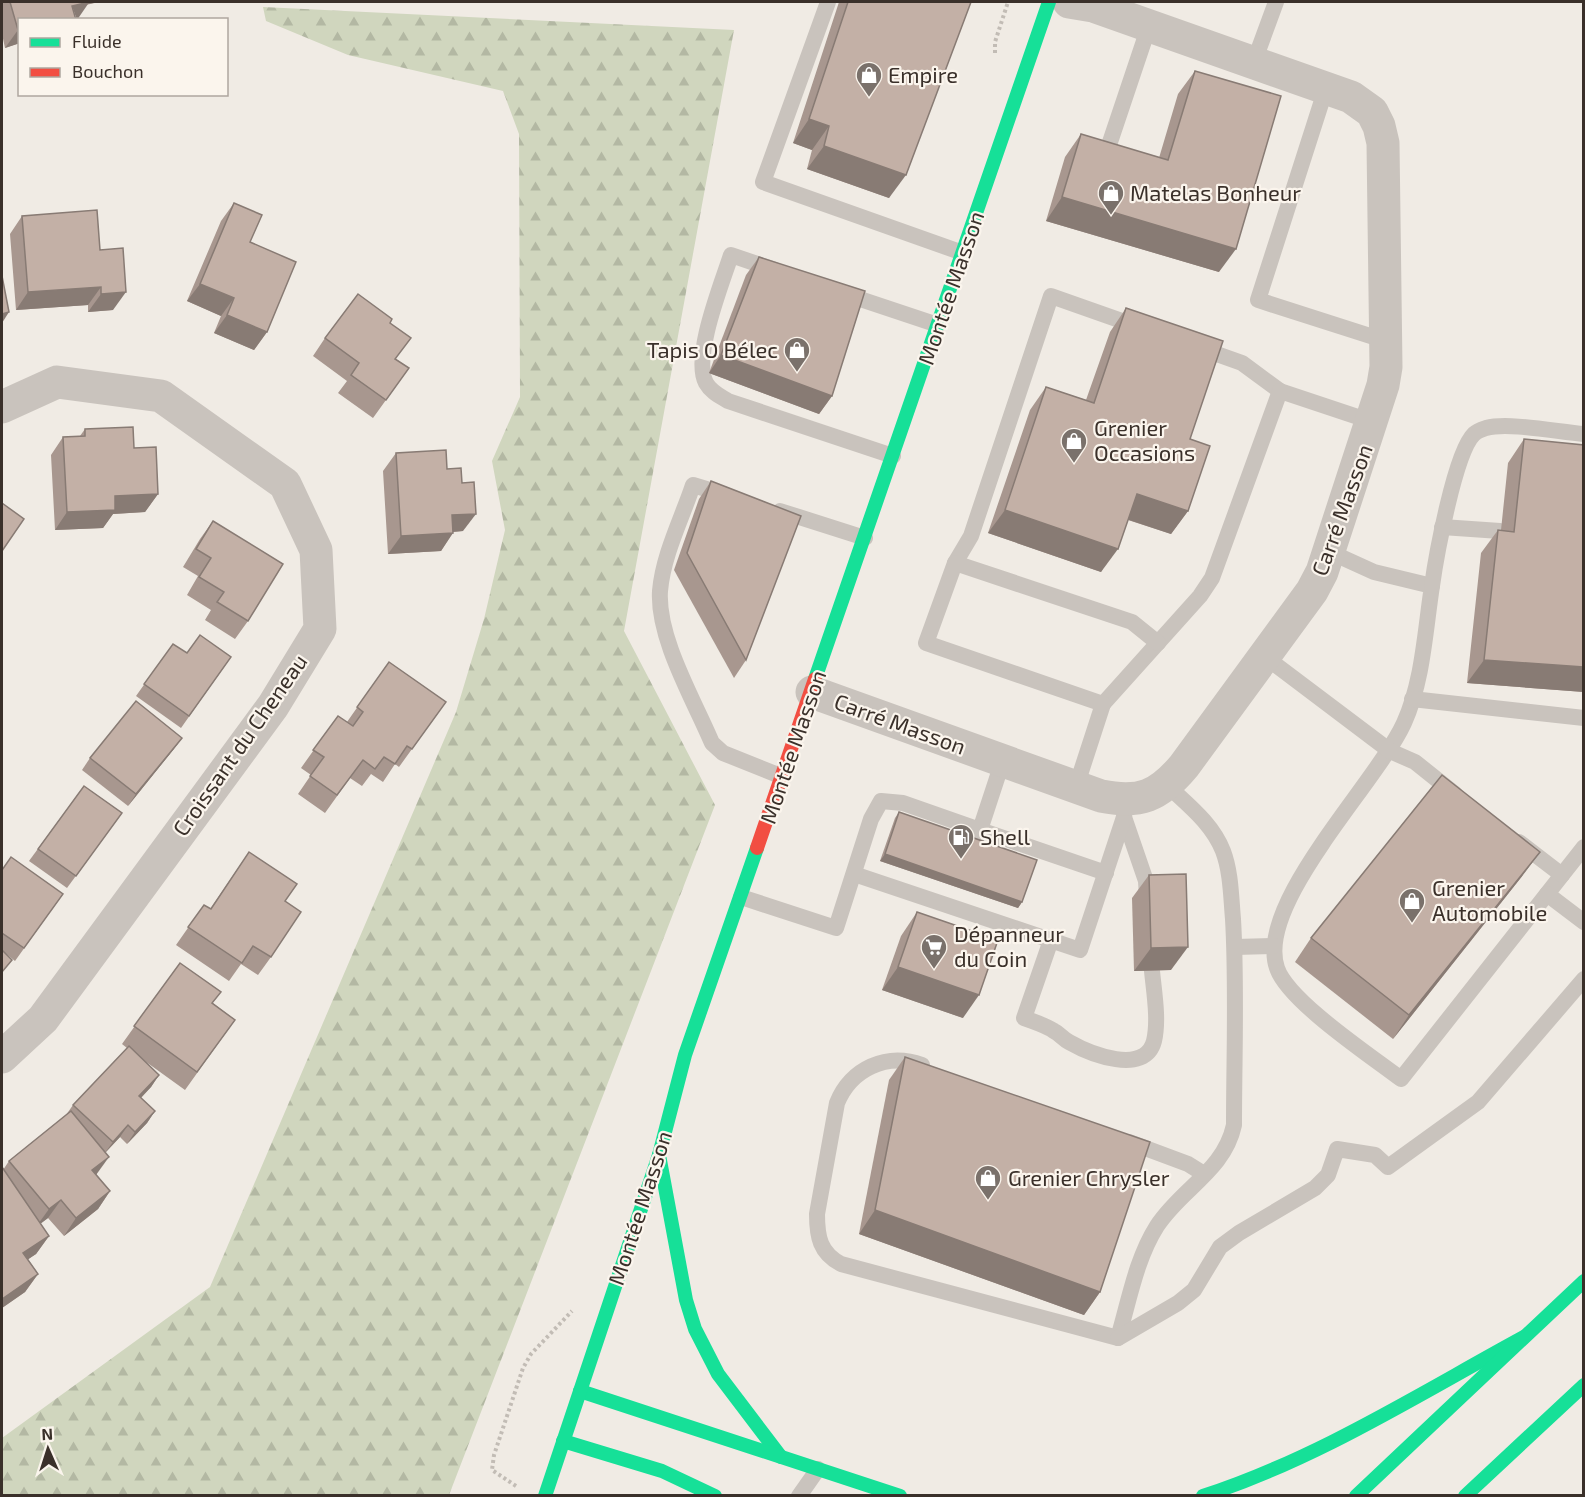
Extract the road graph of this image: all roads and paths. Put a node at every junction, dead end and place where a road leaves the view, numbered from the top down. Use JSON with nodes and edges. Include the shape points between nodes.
{"nodes":[{"id":1,"x":828,"y":2,"type":"edge"},
{"id":2,"x":1008,"y":2,"type":"edge"},
{"id":3,"x":1049,"y":2,"type":"edge"},
{"id":4,"x":1276,"y":2,"type":"edge"},
{"id":5,"x":1083,"y":3,"type":"edge"},
{"id":6,"x":1149,"y":26,"type":"junction"},
{"id":7,"x":995,"y":42,"type":"dead end"},
{"id":8,"x":1254,"y":62,"type":"junction"},
{"id":9,"x":1326,"y":88,"type":"junction"},
{"id":10,"x":1105,"y":158,"type":"edge"},
{"id":11,"x":963,"y":253,"type":"junction"},
{"id":12,"x":796,"y":277,"type":"edge"},
{"id":13,"x":829,"y":288,"type":"edge"},
{"id":14,"x":938,"y":325,"type":"junction"},
{"id":15,"x":1152,"y":331,"type":"edge"},
{"id":16,"x":1386,"y":341,"type":"junction"},
{"id":17,"x":1186,"y":343,"type":"edge"},
{"id":18,"x":1280,"y":391,"type":"junction"},
{"id":19,"x":2,"y":407,"type":"edge"},
{"id":20,"x":1373,"y":422,"type":"junction"},
{"id":21,"x":1584,"y":434,"type":"edge"},
{"id":22,"x":893,"y":456,"type":"junction"},
{"id":23,"x":739,"y":499,"type":"edge"},
{"id":24,"x":762,"y":506,"type":"edge"},
{"id":25,"x":1442,"y":526,"type":"junction"},
{"id":26,"x":1500,"y":531,"type":"edge"},
{"id":27,"x":865,"y":538,"type":"junction"},
{"id":28,"x":1330,"y":552,"type":"junction"},
{"id":29,"x":955,"y":563,"type":"junction"},
{"id":30,"x":1432,"y":586,"type":"junction"},
{"id":31,"x":1158,"y":643,"type":"junction"},
{"id":32,"x":1264,"y":656,"type":"junction"},
{"id":33,"x":812,"y":692,"type":"junction"},
{"id":34,"x":1412,"y":699,"type":"junction"},
{"id":35,"x":1103,"y":704,"type":"junction"},
{"id":36,"x":1584,"y":718,"type":"edge"},
{"id":37,"x":1390,"y":751,"type":"junction"},
{"id":38,"x":1003,"y":760,"type":"junction"},
{"id":39,"x":783,"y":777,"type":"junction"},
{"id":40,"x":1167,"y":785,"type":"junction"},
{"id":41,"x":1076,"y":787,"type":"junction"},
{"id":42,"x":1470,"y":805,"type":"edge"},
{"id":43,"x":1125,"y":808,"type":"junction"},
{"id":44,"x":980,"y":830,"type":"junction"},
{"id":45,"x":1507,"y":833,"type":"edge"},
{"id":46,"x":1584,"y":847,"type":"edge"},
{"id":47,"x":970,"y":856,"type":"edge"},
{"id":48,"x":854,"y":873,"type":"junction"},
{"id":49,"x":1106,"y":873,"type":"junction"},
{"id":50,"x":1562,"y":875,"type":"junction"},
{"id":51,"x":959,"y":888,"type":"edge"},
{"id":52,"x":1547,"y":894,"type":"junction"},
{"id":53,"x":741,"y":897,"type":"junction"},
{"id":54,"x":1147,"y":898,"type":"edge"},
{"id":55,"x":952,"y":907,"type":"junction"},
{"id":56,"x":1584,"y":922,"type":"edge"},
{"id":57,"x":1051,"y":940,"type":"junction"},
{"id":58,"x":1274,"y":946,"type":"junction"},
{"id":59,"x":1235,"y":947,"type":"junction"},
{"id":60,"x":1152,"y":971,"type":"edge"},
{"id":61,"x":1584,"y":979,"type":"edge"},
{"id":62,"x":2,"y":1057,"type":"edge"},
{"id":63,"x":934,"y":1070,"type":"edge"},
{"id":64,"x":1109,"y":1135,"type":"edge"},
{"id":65,"x":659,"y":1155,"type":"junction"},
{"id":66,"x":1204,"y":1174,"type":"junction"},
{"id":67,"x":1584,"y":1281,"type":"edge"},
{"id":68,"x":1524,"y":1337,"type":"junction"},
{"id":69,"x":1118,"y":1338,"type":"junction"},
{"id":70,"x":531,"y":1354,"type":"dead end"},
{"id":71,"x":1584,"y":1385,"type":"edge"},
{"id":72,"x":580,"y":1390,"type":"junction"},
{"id":73,"x":563,"y":1441,"type":"junction"},
{"id":74,"x":782,"y":1457,"type":"junction"},
{"id":75,"x":818,"y":1469,"type":"junction"},
{"id":76,"x":496,"y":1474,"type":"dead end"},
{"id":77,"x":545,"y":1496,"type":"edge"},
{"id":78,"x":715,"y":1496,"type":"edge"},
{"id":79,"x":799,"y":1496,"type":"edge"},
{"id":80,"x":900,"y":1496,"type":"edge"},
{"id":81,"x":1203,"y":1496,"type":"edge"},
{"id":82,"x":1356,"y":1496,"type":"edge"},
{"id":83,"x":1466,"y":1496,"type":"edge"}],
"edges":[{"from":1,"to":11,"type":"lane","via":[[763,182]]},
{"from":2,"to":7,"type":"path"},
{"from":3,"to":11,"type":"main road","name":"Montée Masson"},
{"from":4,"to":8,"type":"lane"},
{"from":5,"to":6,"type":"street","name":"Carré Masson"},
{"from":6,"to":8,"type":"street","name":"Carré Masson"},
{"from":6,"to":10,"type":"lane"},
{"from":8,"to":9,"type":"street","name":"Carré Masson"},
{"from":9,"to":16,"type":"street","name":"Carré Masson","via":[[1360,102],[1372,112],[1379,126],[1384,162]]},
{"from":9,"to":16,"type":"lane","via":[[1257,300]]},
{"from":11,"to":14,"type":"main road","name":"Montée Masson"},
{"from":12,"to":22,"type":"lane","via":[[731,255],[704,345],[705,382],[728,401]]},
{"from":13,"to":14,"type":"lane"},
{"from":14,"to":22,"type":"main road","name":"Montée Masson"},
{"from":15,"to":29,"type":"lane","via":[[1051,296],[971,537]]},
{"from":16,"to":20,"type":"street","name":"Carré Masson","via":[[1383,385]]},
{"from":17,"to":18,"type":"lane","via":[[1242,363]]},
{"from":18,"to":20,"type":"lane"},
{"from":18,"to":31,"type":"lane","via":[[1212,578]]},
{"from":19,"to":62,"type":"street","name":"Croissant du Cheneau","via":[[57,382],[161,396],[285,484],[316,550],[320,628],[273,706],[43,1019]]},
{"from":20,"to":28,"type":"street","name":"Carré Masson"},
{"from":21,"to":25,"type":"lane","via":[[1500,427],[1474,434],[1461,462]]},
{"from":22,"to":27,"type":"main road","name":"Montée Masson"},
{"from":23,"to":39,"type":"lane","via":[[693,485],[663,573],[660,593],[664,624],[712,743],[723,753]]},
{"from":24,"to":27,"type":"lane"},
{"from":25,"to":26,"type":"lane"},
{"from":25,"to":30,"type":"lane"},
{"from":27,"to":33,"type":"main road","name":"Montée Masson"},
{"from":28,"to":30,"type":"lane","via":[[1374,572]]},
{"from":28,"to":32,"type":"street","name":"Carré Masson","via":[[1312,591]]},
{"from":29,"to":31,"type":"lane","via":[[1132,622]]},
{"from":29,"to":35,"type":"lane","via":[[926,643]]},
{"from":30,"to":34,"type":"lane"},
{"from":31,"to":35,"type":"lane"},
{"from":32,"to":37,"type":"lane"},
{"from":32,"to":40,"type":"street","name":"Carré Masson"},
{"from":33,"to":38,"type":"street","name":"Carré Masson"},
{"from":33,"to":39,"type":"main road","name":"Montée Masson"},
{"from":34,"to":36,"type":"lane"},
{"from":34,"to":37,"type":"lane"},
{"from":35,"to":41,"type":"lane"},
{"from":37,"to":42,"type":"lane","via":[[1415,762]]},
{"from":37,"to":58,"type":"lane","via":[[1300,878],[1287,901]]},
{"from":38,"to":41,"type":"street","name":"Carré Masson"},
{"from":38,"to":44,"type":"lane"},
{"from":39,"to":53,"type":"main road","name":"Montée Masson"},
{"from":40,"to":43,"type":"street","name":"Carré Masson"},
{"from":40,"to":59,"type":"lane","via":[[1198,813],[1223,850]]},
{"from":41,"to":43,"type":"street","name":"Carré Masson"},
{"from":43,"to":49,"type":"lane"},
{"from":43,"to":54,"type":"lane","via":[[1146,881]]},
{"from":44,"to":47,"type":"lane"},
{"from":44,"to":48,"type":"lane","via":[[903,803],[881,801],[871,819]]},
{"from":44,"to":49,"type":"lane"},
{"from":45,"to":50,"type":"lane"},
{"from":46,"to":50,"type":"lane"},
{"from":48,"to":53,"type":"lane","via":[[836,928]]},
{"from":48,"to":55,"type":"lane"},
{"from":49,"to":57,"type":"lane","via":[[1080,950]]},
{"from":50,"to":52,"type":"lane"},
{"from":51,"to":55,"type":"lane"},
{"from":52,"to":56,"type":"lane"},
{"from":52,"to":58,"type":"lane","via":[[1401,1079],[1301,1000],[1282,979]]},
{"from":53,"to":65,"type":"main road","name":"Montée Masson","via":[[686,1055]]},
{"from":55,"to":57,"type":"lane"},
{"from":57,"to":60,"type":"lane","via":[[1024,1018],[1054,1030],[1069,1042],[1124,1062],[1148,1052],[1154,1040]]},
{"from":58,"to":59,"type":"lane"},
{"from":59,"to":66,"type":"lane","via":[[1234,1125],[1222,1157]]},
{"from":61,"to":69,"type":"lane","via":[[1478,1102],[1388,1167],[1375,1155],[1337,1149],[1328,1175],[1315,1188],[1220,1247],[1194,1290]]},
{"from":63,"to":69,"type":"lane","via":[[893,1061],[872,1065],[855,1074],[843,1087],[817,1214],[822,1248],[842,1264]]},
{"from":64,"to":66,"type":"lane"},
{"from":65,"to":72,"type":"main road","name":"Montée Masson"},
{"from":65,"to":74,"type":"main road","via":[[687,1300],[698,1336],[718,1374]]},
{"from":66,"to":69,"type":"lane","via":[[1178,1199],[1148,1243]]},
{"from":67,"to":68,"type":"main road"},
{"from":68,"to":81,"type":"main road","via":[[1309,1455]]},
{"from":68,"to":82,"type":"main road"},
{"from":70,"to":76,"type":"path","via":[[491,1464]]},
{"from":71,"to":83,"type":"main road"},
{"from":72,"to":73,"type":"main road","name":"Montée Masson"},
{"from":72,"to":74,"type":"main road"},
{"from":73,"to":77,"type":"main road","name":"Montée Masson"},
{"from":73,"to":78,"type":"main road","via":[[662,1471]]},
{"from":74,"to":75,"type":"main road"},
{"from":75,"to":79,"type":"lane"},
{"from":75,"to":80,"type":"main road"}]}
